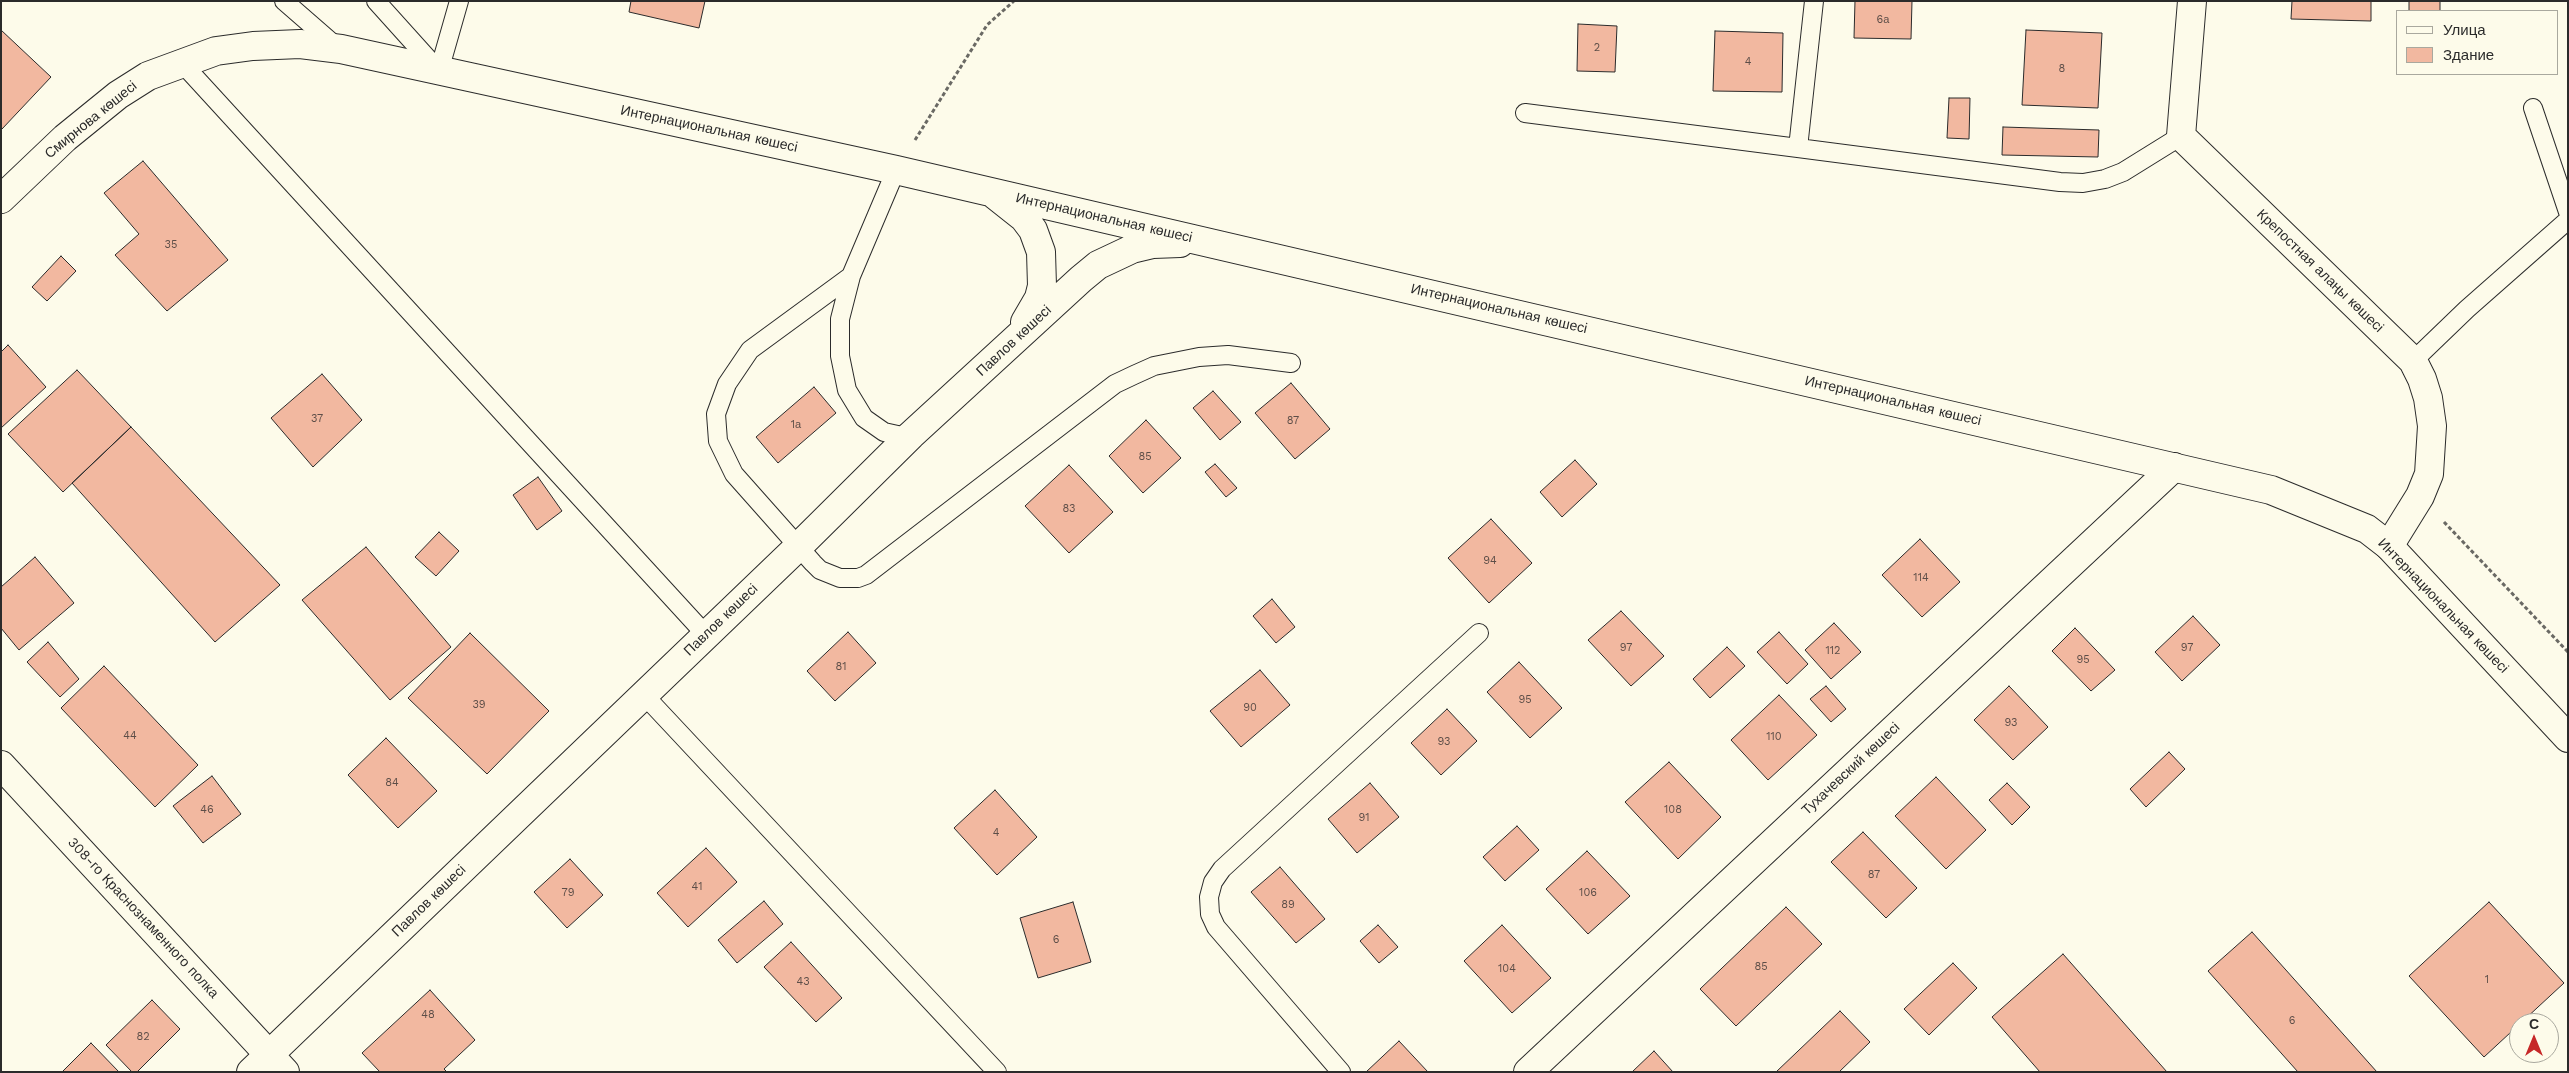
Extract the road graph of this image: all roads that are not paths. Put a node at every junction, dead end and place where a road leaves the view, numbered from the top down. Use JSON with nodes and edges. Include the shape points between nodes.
{"nodes":[{"id":1,"x":284,"y":1,"type":"edge"},
{"id":2,"x":376,"y":1,"type":"edge"},
{"id":3,"x":459,"y":1,"type":"edge"},
{"id":4,"x":1814,"y":1,"type":"edge"},
{"id":5,"x":2192,"y":1,"type":"edge"},
{"id":6,"x":341,"y":50,"type":"junction"},
{"id":7,"x":181,"y":62,"type":"junction"},
{"id":8,"x":439,"y":71,"type":"junction"},
{"id":9,"x":2533,"y":108,"type":"dead end"},
{"id":10,"x":1525,"y":113,"type":"dead end"},
{"id":11,"x":2181,"y":136,"type":"junction"},
{"id":12,"x":1798,"y":148,"type":"junction"},
{"id":13,"x":896,"y":170,"type":"junction"},
{"id":14,"x":990,"y":192,"type":"junction"},
{"id":15,"x":1,"y":199,"type":"edge"},
{"id":16,"x":2568,"y":212,"type":"edge"},
{"id":17,"x":2568,"y":220,"type":"edge"},
{"id":18,"x":1227,"y":246,"type":"junction"},
{"id":19,"x":851,"y":276,"type":"junction"},
{"id":20,"x":1008,"y":346,"type":"junction"},
{"id":21,"x":2413,"y":360,"type":"junction"},
{"id":22,"x":1291,"y":363,"type":"dead end"},
{"id":23,"x":911,"y":435,"type":"junction"},
{"id":24,"x":2174,"y":467,"type":"junction"},
{"id":25,"x":2389,"y":546,"type":"junction"},
{"id":26,"x":798,"y":547,"type":"junction"},
{"id":27,"x":1479,"y":633,"type":"dead end"},
{"id":28,"x":706,"y":635,"type":"junction"},
{"id":29,"x":644,"y":695,"type":"junction"},
{"id":30,"x":2568,"y":738,"type":"edge"},
{"id":31,"x":1,"y":765,"type":"edge"},
{"id":32,"x":268,"y":1066,"type":"edge"},
{"id":33,"x":997,"y":1072,"type":"edge"},
{"id":34,"x":1341,"y":1072,"type":"edge"},
{"id":35,"x":1528,"y":1072,"type":"edge"}],
"edges":[{"from":1,"to":6,"type":"lane"},
{"from":2,"to":8,"type":"lane"},
{"from":3,"to":8,"type":"lane"},
{"from":4,"to":12,"type":"lane"},
{"from":5,"to":11,"type":"street"},
{"from":6,"to":7,"type":"street","name":"Смирнова көшесі","via":[[300,44],[253,46],[216,51]]},
{"from":6,"to":8,"type":"street","name":"Интернациональная көшесі"},
{"from":7,"to":15,"type":"street","name":"Смирнова көшесі","via":[[148,76],[118,95],[65,138]]},
{"from":7,"to":28,"type":"lane"},
{"from":8,"to":13,"type":"street","name":"Интернациональная көшесі"},
{"from":9,"to":16,"type":"lane"},
{"from":10,"to":12,"type":"lane"},
{"from":11,"to":12,"type":"lane","via":[[2124,172],[2083,183]]},
{"from":11,"to":21,"type":"street","name":"Крепостная алаңы көшесі"},
{"from":13,"to":14,"type":"street","name":"Интернациональная көшесі"},
{"from":13,"to":19,"type":"lane"},
{"from":14,"to":18,"type":"street","name":"Интернациональная көшесі"},
{"from":14,"to":20,"type":"street","via":[[1012,207],[1033,230],[1043,264],[1039,298]]},
{"from":17,"to":21,"type":"lane"},
{"from":18,"to":20,"type":"street","name":"Павлов көшесі","via":[[1175,242],[1117,254],[1098,265]]},
{"from":18,"to":24,"type":"street","name":"Интернациональная көшесі"},
{"from":19,"to":23,"type":"lane","via":[[840,319],[840,356],[847,390],[856,407],[874,426],[893,435]]},
{"from":19,"to":26,"type":"lane","via":[[750,350],[727,384],[716,414],[718,442],[734,474]]},
{"from":20,"to":23,"type":"street","name":"Павлов көшесі"},
{"from":21,"to":25,"type":"street","name":"Крепостная алаңы көшесі","via":[[2428,398],[2432,426],[2429,474],[2420,496]]},
{"from":22,"to":26,"type":"lane","via":[[1228,355],[1199,357],[1154,366],[1115,384],[858,578],[840,578],[820,570]]},
{"from":23,"to":26,"type":"street","name":"Павлов көшесі"},
{"from":24,"to":25,"type":"street","name":"Интернациональная көшесі","via":[[2271,490],[2366,529]]},
{"from":24,"to":35,"type":"street","name":"Тухачевский көшесі"},
{"from":25,"to":30,"type":"street","name":"Интернациональная көшесі"},
{"from":26,"to":28,"type":"street","name":"Павлов көшесі"},
{"from":27,"to":34,"type":"lane","via":[[1222,870],[1213,882],[1209,897],[1210,914],[1216,927]]},
{"from":28,"to":29,"type":"street","name":"Павлов көшесі"},
{"from":29,"to":32,"type":"street","name":"Павлов көшесі"},
{"from":29,"to":33,"type":"lane"},
{"from":31,"to":32,"type":"street","name":"308-го Краснознаменного полка"}]}
